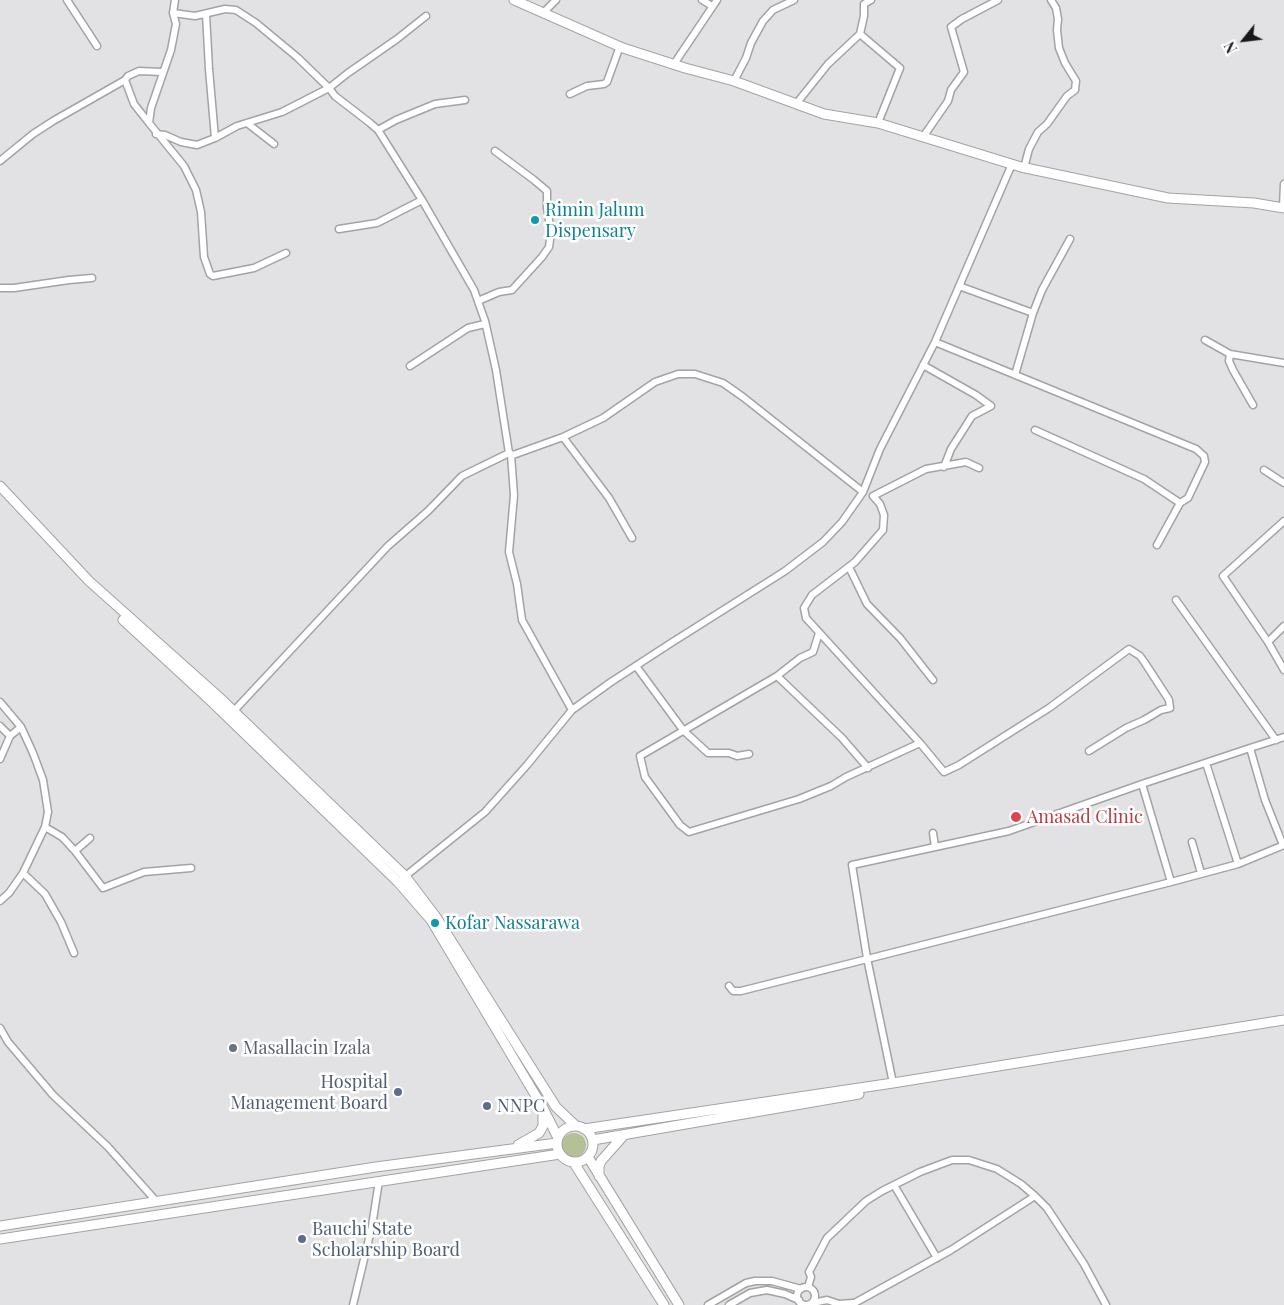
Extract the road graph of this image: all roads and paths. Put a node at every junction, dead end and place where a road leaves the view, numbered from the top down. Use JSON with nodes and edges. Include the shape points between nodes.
{"nodes":[{"id":1,"x":66,"y":0,"type":"edge"},
{"id":2,"x":175,"y":0,"type":"edge"},
{"id":3,"x":514,"y":0,"type":"edge"},
{"id":4,"x":556,"y":0,"type":"edge"},
{"id":5,"x":702,"y":0,"type":"edge"},
{"id":6,"x":717,"y":0,"type":"edge"},
{"id":7,"x":794,"y":0,"type":"edge"},
{"id":8,"x":860,"y":0,"type":"edge"},
{"id":9,"x":871,"y":0,"type":"edge"},
{"id":10,"x":998,"y":0,"type":"edge"},
{"id":11,"x":1051,"y":0,"type":"edge"},
{"id":12,"x":712,"y":6,"type":"junction"},
{"id":13,"x":544,"y":12,"type":"junction"},
{"id":14,"x":173,"y":13,"type":"junction"},
{"id":15,"x":206,"y":14,"type":"junction"},
{"id":16,"x":426,"y":16,"type":"dead end"},
{"id":17,"x":864,"y":16,"type":"junction"},
{"id":18,"x":860,"y":34,"type":"junction"},
{"id":19,"x":97,"y":46,"type":"dead end"},
{"id":20,"x":620,"y":46,"type":"junction"},
{"id":21,"x":674,"y":64,"type":"junction"},
{"id":22,"x":162,"y":72,"type":"junction"},
{"id":23,"x":125,"y":80,"type":"junction"},
{"id":24,"x":734,"y":81,"type":"junction"},
{"id":25,"x":329,"y":88,"type":"junction"},
{"id":26,"x":570,"y":94,"type":"dead end"},
{"id":27,"x":465,"y":100,"type":"dead end"},
{"id":28,"x":796,"y":104,"type":"junction"},
{"id":29,"x":149,"y":123,"type":"junction"},
{"id":30,"x":247,"y":123,"type":"junction"},
{"id":31,"x":878,"y":123,"type":"junction"},
{"id":32,"x":378,"y":130,"type":"junction"},
{"id":33,"x":156,"y":134,"type":"junction"},
{"id":34,"x":215,"y":138,"type":"junction"},
{"id":35,"x":923,"y":138,"type":"junction"},
{"id":36,"x":274,"y":144,"type":"dead end"},
{"id":37,"x":495,"y":151,"type":"dead end"},
{"id":38,"x":0,"y":161,"type":"edge"},
{"id":39,"x":1012,"y":164,"type":"junction"},
{"id":40,"x":1024,"y":168,"type":"junction"},
{"id":41,"x":1284,"y":184,"type":"edge"},
{"id":42,"x":422,"y":200,"type":"junction"},
{"id":43,"x":1283,"y":208,"type":"edge"},
{"id":44,"x":339,"y":228,"type":"dead end"},
{"id":45,"x":1070,"y":239,"type":"dead end"},
{"id":46,"x":286,"y":253,"type":"dead end"},
{"id":47,"x":92,"y":278,"type":"dead end"},
{"id":48,"x":959,"y":286,"type":"junction"},
{"id":49,"x":0,"y":288,"type":"edge"},
{"id":50,"x":478,"y":301,"type":"junction"},
{"id":51,"x":1033,"y":313,"type":"junction"},
{"id":52,"x":485,"y":324,"type":"junction"},
{"id":53,"x":1205,"y":340,"type":"dead end"},
{"id":54,"x":935,"y":342,"type":"junction"},
{"id":55,"x":1230,"y":354,"type":"junction"},
{"id":56,"x":1284,"y":363,"type":"edge"},
{"id":57,"x":923,"y":365,"type":"junction"},
{"id":58,"x":410,"y":366,"type":"dead end"},
{"id":59,"x":1015,"y":376,"type":"junction"},
{"id":60,"x":1253,"y":404,"type":"dead end"},
{"id":61,"x":1035,"y":430,"type":"dead end"},
{"id":62,"x":563,"y":437,"type":"junction"},
{"id":63,"x":510,"y":454,"type":"junction"},
{"id":64,"x":944,"y":467,"type":"junction"},
{"id":65,"x":979,"y":468,"type":"dead end"},
{"id":66,"x":1264,"y":470,"type":"dead end"},
{"id":67,"x":1284,"y":483,"type":"edge"},
{"id":68,"x":0,"y":486,"type":"edge"},
{"id":69,"x":864,"y":492,"type":"junction"},
{"id":70,"x":0,"y":495,"type":"edge"},
{"id":71,"x":1180,"y":503,"type":"junction"},
{"id":72,"x":1284,"y":521,"type":"edge"},
{"id":73,"x":632,"y":538,"type":"dead end"},
{"id":74,"x":1157,"y":545,"type":"dead end"},
{"id":75,"x":850,"y":567,"type":"junction"},
{"id":76,"x":1176,"y":600,"type":"dead end"},
{"id":77,"x":1284,"y":626,"type":"edge"},
{"id":78,"x":819,"y":633,"type":"junction"},
{"id":79,"x":1268,"y":642,"type":"junction"},
{"id":80,"x":636,"y":666,"type":"junction"},
{"id":81,"x":1284,"y":670,"type":"edge"},
{"id":82,"x":777,"y":676,"type":"junction"},
{"id":83,"x":933,"y":680,"type":"dead end"},
{"id":84,"x":0,"y":702,"type":"edge"},
{"id":85,"x":572,"y":710,"type":"junction"},
{"id":86,"x":231,"y":714,"type":"junction"},
{"id":87,"x":0,"y":726,"type":"edge"},
{"id":88,"x":21,"y":727,"type":"junction"},
{"id":89,"x":683,"y":730,"type":"junction"},
{"id":90,"x":10,"y":736,"type":"junction"},
{"id":91,"x":1284,"y":737,"type":"edge"},
{"id":92,"x":1276,"y":740,"type":"junction"},
{"id":93,"x":920,"y":743,"type":"junction"},
{"id":94,"x":1250,"y":748,"type":"junction"},
{"id":95,"x":1089,"y":751,"type":"dead end"},
{"id":96,"x":749,"y":754,"type":"dead end"},
{"id":97,"x":0,"y":759,"type":"edge"},
{"id":98,"x":1206,"y":763,"type":"junction"},
{"id":99,"x":868,"y":768,"type":"junction"},
{"id":100,"x":1142,"y":784,"type":"junction"},
{"id":101,"x":45,"y":827,"type":"junction"},
{"id":102,"x":933,"y":833,"type":"dead end"},
{"id":103,"x":90,"y":838,"type":"dead end"},
{"id":104,"x":1192,"y":842,"type":"dead end"},
{"id":105,"x":1284,"y":845,"type":"edge"},
{"id":106,"x":935,"y":847,"type":"junction"},
{"id":107,"x":75,"y":851,"type":"junction"},
{"id":108,"x":1238,"y":864,"type":"junction"},
{"id":109,"x":191,"y":868,"type":"dead end"},
{"id":110,"x":1201,"y":873,"type":"junction"},
{"id":111,"x":23,"y":874,"type":"junction"},
{"id":112,"x":402,"y":879,"type":"junction"},
{"id":113,"x":1171,"y":882,"type":"junction"},
{"id":114,"x":0,"y":901,"type":"edge"},
{"id":115,"x":74,"y":953,"type":"dead end"},
{"id":116,"x":867,"y":958,"type":"junction"},
{"id":117,"x":729,"y":986,"type":"dead end"},
{"id":118,"x":1284,"y":1020,"type":"edge"},
{"id":119,"x":1284,"y":1026,"type":"edge"},
{"id":120,"x":0,"y":1028,"type":"edge"},
{"id":121,"x":893,"y":1083,"type":"junction"},
{"id":122,"x":543,"y":1108,"type":"junction"},
{"id":123,"x":580,"y":1127,"type":"junction"},
{"id":124,"x":624,"y":1135,"type":"junction"},
{"id":125,"x":593,"y":1140,"type":"junction"},
{"id":126,"x":558,"y":1141,"type":"junction"},
{"id":127,"x":514,"y":1147,"type":"junction"},
{"id":128,"x":560,"y":1154,"type":"junction"},
{"id":129,"x":588,"y":1157,"type":"junction"},
{"id":130,"x":574,"y":1163,"type":"junction"},
{"id":131,"x":599,"y":1177,"type":"junction"},
{"id":132,"x":378,"y":1181,"type":"junction"},
{"id":133,"x":894,"y":1185,"type":"junction"},
{"id":134,"x":1036,"y":1196,"type":"junction"},
{"id":135,"x":156,"y":1201,"type":"junction"},
{"id":136,"x":0,"y":1226,"type":"edge"},
{"id":137,"x":0,"y":1240,"type":"edge"},
{"id":138,"x":937,"y":1258,"type":"junction"},
{"id":139,"x":801,"y":1289,"type":"junction"},
{"id":140,"x":811,"y":1289,"type":"junction"},
{"id":141,"x":827,"y":1300,"type":"junction"},
{"id":142,"x":800,"y":1302,"type":"edge"},
{"id":143,"x":810,"y":1304,"type":"edge"},
{"id":144,"x":852,"y":1304,"type":"edge"},
{"id":145,"x":353,"y":1305,"type":"edge"},
{"id":146,"x":664,"y":1305,"type":"edge"},
{"id":147,"x":679,"y":1305,"type":"edge"},
{"id":148,"x":708,"y":1305,"type":"edge"},
{"id":149,"x":729,"y":1305,"type":"edge"},
{"id":150,"x":1106,"y":1305,"type":"edge"}],
"edges":[{"from":1,"to":19,"type":"street"},
{"from":2,"to":14,"type":"street"},
{"from":3,"to":13,"type":"street"},
{"from":4,"to":13,"type":"street"},
{"from":5,"to":12,"type":"street"},
{"from":6,"to":12,"type":"street"},
{"from":7,"to":24,"type":"street","via":[[773,10],[763,21]]},
{"from":8,"to":17,"type":"street"},
{"from":9,"to":17,"type":"street","via":[[864,4]]},
{"from":10,"to":35,"type":"street","via":[[951,27],[964,72]]},
{"from":11,"to":40,"type":"street","via":[[1058,19],[1059,48],[1076,81],[1075,90],[1038,132],[1028,149]]},
{"from":12,"to":21,"type":"street"},
{"from":13,"to":20,"type":"street"},
{"from":14,"to":15,"type":"street"},
{"from":14,"to":22,"type":"street","via":[[176,24]]},
{"from":15,"to":25,"type":"street","via":[[236,10],[256,22]]},
{"from":15,"to":34,"type":"street"},
{"from":16,"to":25,"type":"street"},
{"from":17,"to":18,"type":"street"},
{"from":18,"to":28,"type":"street","via":[[828,64]]},
{"from":18,"to":31,"type":"street","via":[[900,68]]},
{"from":20,"to":21,"type":"street"},
{"from":20,"to":26,"type":"street","via":[[607,82]]},
{"from":21,"to":24,"type":"street"},
{"from":22,"to":23,"type":"street","via":[[139,71]]},
{"from":22,"to":29,"type":"street"},
{"from":23,"to":29,"type":"street","via":[[134,104]]},
{"from":23,"to":38,"type":"street","via":[[53,120]]},
{"from":24,"to":28,"type":"street"},
{"from":25,"to":30,"type":"street","via":[[282,112]]},
{"from":25,"to":32,"type":"street"},
{"from":27,"to":32,"type":"street","via":[[435,104]]},
{"from":28,"to":31,"type":"street","via":[[824,114]]},
{"from":29,"to":33,"type":"street"},
{"from":30,"to":34,"type":"street"},
{"from":30,"to":36,"type":"street"},
{"from":31,"to":35,"type":"street"},
{"from":32,"to":42,"type":"street"},
{"from":33,"to":34,"type":"street","via":[[197,145]]},
{"from":33,"to":46,"type":"street","via":[[184,166],[196,190],[204,257],[212,276],[254,268]]},
{"from":35,"to":39,"type":"street"},
{"from":37,"to":50,"type":"street","via":[[547,191],[551,232],[549,247],[512,290]]},
{"from":39,"to":40,"type":"street"},
{"from":39,"to":48,"type":"street"},
{"from":40,"to":43,"type":"street","via":[[1168,198]]},
{"from":41,"to":43,"type":"street"},
{"from":42,"to":44,"type":"street","via":[[377,223]]},
{"from":42,"to":50,"type":"street"},
{"from":45,"to":51,"type":"street"},
{"from":47,"to":49,"type":"street"},
{"from":48,"to":51,"type":"street"},
{"from":48,"to":54,"type":"street"},
{"from":50,"to":52,"type":"street"},
{"from":51,"to":59,"type":"street"},
{"from":52,"to":58,"type":"street","via":[[468,328]]},
{"from":52,"to":63,"type":"street"},
{"from":53,"to":55,"type":"street"},
{"from":54,"to":57,"type":"street"},
{"from":54,"to":59,"type":"street"},
{"from":55,"to":56,"type":"street"},
{"from":55,"to":60,"type":"street","via":[[1233,370]]},
{"from":57,"to":64,"type":"street","via":[[976,394],[991,406],[972,416]]},
{"from":57,"to":69,"type":"street","via":[[880,449]]},
{"from":59,"to":71,"type":"street","via":[[1196,449],[1204,456],[1205,462],[1188,498]]},
{"from":61,"to":71,"type":"street","via":[[1144,479]]},
{"from":62,"to":63,"type":"street"},
{"from":62,"to":69,"type":"street","via":[[603,418],[655,382],[678,374],[695,374],[723,383],[737,392]]},
{"from":62,"to":73,"type":"street","via":[[609,498]]},
{"from":63,"to":85,"type":"street","via":[[514,495],[509,552],[522,620]]},
{"from":63,"to":86,"type":"street","via":[[462,476],[388,546]]},
{"from":64,"to":65,"type":"street","via":[[966,462]]},
{"from":64,"to":75,"type":"street","via":[[926,469],[873,496],[884,515],[883,530]]},
{"from":66,"to":67,"type":"street"},
{"from":68,"to":86,"type":"street","via":[[89,581]]},
{"from":69,"to":80,"type":"street","via":[[842,522],[786,571]]},
{"from":70,"to":86,"type":"street","via":[[86,585]]},
{"from":71,"to":74,"type":"street"},
{"from":72,"to":79,"type":"street","via":[[1223,576]]},
{"from":75,"to":78,"type":"street","via":[[812,595],[804,608],[806,618]]},
{"from":75,"to":83,"type":"street","via":[[867,604],[900,638]]},
{"from":76,"to":92,"type":"street"},
{"from":77,"to":79,"type":"street"},
{"from":78,"to":82,"type":"street","via":[[813,652]]},
{"from":78,"to":93,"type":"street"},
{"from":79,"to":81,"type":"street"},
{"from":80,"to":85,"type":"street"},
{"from":80,"to":89,"type":"street"},
{"from":82,"to":89,"type":"street"},
{"from":82,"to":99,"type":"street","via":[[842,738]]},
{"from":84,"to":88,"type":"street"},
{"from":85,"to":112,"type":"street","via":[[485,812]]},
{"from":86,"to":112,"type":"street"},
{"from":87,"to":90,"type":"street"},
{"from":88,"to":90,"type":"street"},
{"from":88,"to":101,"type":"street","via":[[43,780],[48,812]]},
{"from":89,"to":96,"type":"street","via":[[708,753]]},
{"from":89,"to":99,"type":"street","via":[[640,756],[645,777],[680,825],[689,832],[799,799]]},
{"from":90,"to":97,"type":"street"},
{"from":91,"to":92,"type":"street"},
{"from":92,"to":94,"type":"street"},
{"from":93,"to":95,"type":"street","via":[[944,772],[1049,708],[1129,649],[1145,663],[1169,700],[1170,708],[1126,728]]},
{"from":93,"to":99,"type":"street"},
{"from":94,"to":98,"type":"street"},
{"from":94,"to":105,"type":"street","via":[[1265,800]]},
{"from":98,"to":100,"type":"street"},
{"from":98,"to":108,"type":"street"},
{"from":100,"to":106,"type":"street","via":[[1009,831]]},
{"from":100,"to":113,"type":"street"},
{"from":101,"to":107,"type":"street","via":[[62,837]]},
{"from":101,"to":111,"type":"street"},
{"from":102,"to":106,"type":"street"},
{"from":103,"to":107,"type":"street"},
{"from":104,"to":110,"type":"street"},
{"from":105,"to":108,"type":"street"},
{"from":106,"to":116,"type":"street","via":[[852,865]]},
{"from":107,"to":109,"type":"street","via":[[103,888],[144,872]]},
{"from":108,"to":110,"type":"street"},
{"from":110,"to":113,"type":"street"},
{"from":111,"to":114,"type":"street"},
{"from":111,"to":115,"type":"street","via":[[44,894]]},
{"from":112,"to":122,"type":"street","via":[[431,920]]},
{"from":112,"to":123,"type":"street","via":[[436,917],[556,1107]]},
{"from":113,"to":116,"type":"street"},
{"from":116,"to":117,"type":"street","via":[[741,991],[733,991]]},
{"from":116,"to":121,"type":"street"},
{"from":118,"to":121,"type":"street"},
{"from":119,"to":124,"type":"street","via":[[945,1079]]},
{"from":120,"to":135,"type":"street","via":[[53,1096],[108,1147]]},
{"from":121,"to":123,"type":"street"},
{"from":122,"to":126,"type":"street"},
{"from":122,"to":127,"type":"street","via":[[543,1126],[539,1132]]},
{"from":123,"to":125,"type":"street"},
{"from":123,"to":126,"type":"street","via":[[565,1130]]},
{"from":124,"to":125,"type":"street"},
{"from":124,"to":131,"type":"street","via":[[601,1161]]},
{"from":125,"to":129,"type":"street"},
{"from":126,"to":127,"type":"street"},
{"from":126,"to":128,"type":"street"},
{"from":127,"to":135,"type":"street"},
{"from":128,"to":130,"type":"street"},
{"from":128,"to":132,"type":"street"},
{"from":129,"to":130,"type":"street"},
{"from":129,"to":131,"type":"street"},
{"from":130,"to":146,"type":"street"},
{"from":131,"to":147,"type":"street"},
{"from":132,"to":137,"type":"street"},
{"from":132,"to":145,"type":"street","via":[[372,1226]]},
{"from":133,"to":134,"type":"street","via":[[952,1160],[969,1160],[997,1169]]},
{"from":133,"to":138,"type":"street"},
{"from":133,"to":140,"type":"street","via":[[866,1201],[827,1238],[809,1272]]},
{"from":134,"to":138,"type":"street"},
{"from":134,"to":150,"type":"street","via":[[1084,1264]]},
{"from":135,"to":136,"type":"street"},
{"from":138,"to":144,"type":"street"},
{"from":139,"to":140,"type":"street"},
{"from":139,"to":142,"type":"street","via":[[798,1294]]},
{"from":139,"to":148,"type":"street","via":[[772,1281],[755,1281]]},
{"from":140,"to":141,"type":"street"},
{"from":140,"to":143,"type":"street","via":[[815,1298]]},
{"from":141,"to":143,"type":"street"},
{"from":141,"to":144,"type":"street"},
{"from":142,"to":143,"type":"street"},
{"from":142,"to":149,"type":"street","via":[[767,1290],[750,1293]]}]}
